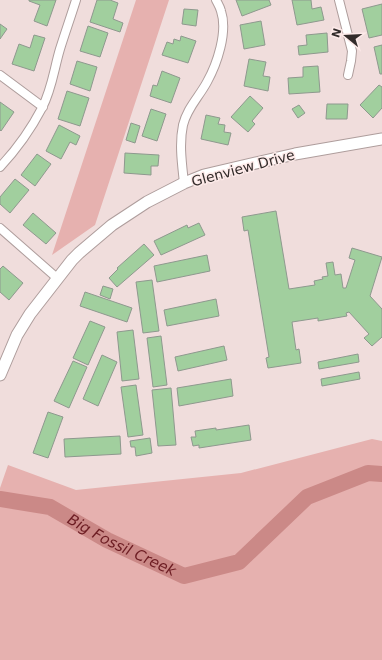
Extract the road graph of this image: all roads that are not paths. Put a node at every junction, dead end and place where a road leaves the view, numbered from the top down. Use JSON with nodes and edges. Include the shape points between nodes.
{"nodes":[{"id":1,"x":76,"y":0,"type":"edge"},
{"id":2,"x":216,"y":0,"type":"edge"},
{"id":3,"x":339,"y":0,"type":"edge"},
{"id":4,"x":0,"y":75,"type":"edge"},
{"id":5,"x":348,"y":75,"type":"dead end"},
{"id":6,"x":43,"y":107,"type":"junction"},
{"id":7,"x":382,"y":139,"type":"edge"},
{"id":8,"x":0,"y":167,"type":"edge"},
{"id":9,"x":184,"y":183,"type":"junction"},
{"id":10,"x":0,"y":228,"type":"edge"},
{"id":11,"x":57,"y":278,"type":"junction"},
{"id":12,"x":0,"y":375,"type":"edge"}],
"edges":[{"from":1,"to":6,"type":"street"},
{"from":2,"to":9,"type":"street","via":[[222,12],[222,40],[207,82],[188,110],[183,124],[181,146]]},
{"from":3,"to":5,"type":"street","via":[[352,51]]},
{"from":4,"to":6,"type":"street"},
{"from":6,"to":8,"type":"street","via":[[29,131]]},
{"from":7,"to":9,"type":"main road","name":"Glenview Drive","via":[[295,154],[204,175]]},
{"from":9,"to":11,"type":"main road","name":"Glenview Drive","via":[[147,202],[112,225],[79,252]]},
{"from":10,"to":11,"type":"street"},
{"from":11,"to":12,"type":"main road","name":"Glenview Drive","via":[[20,329]]}]}
